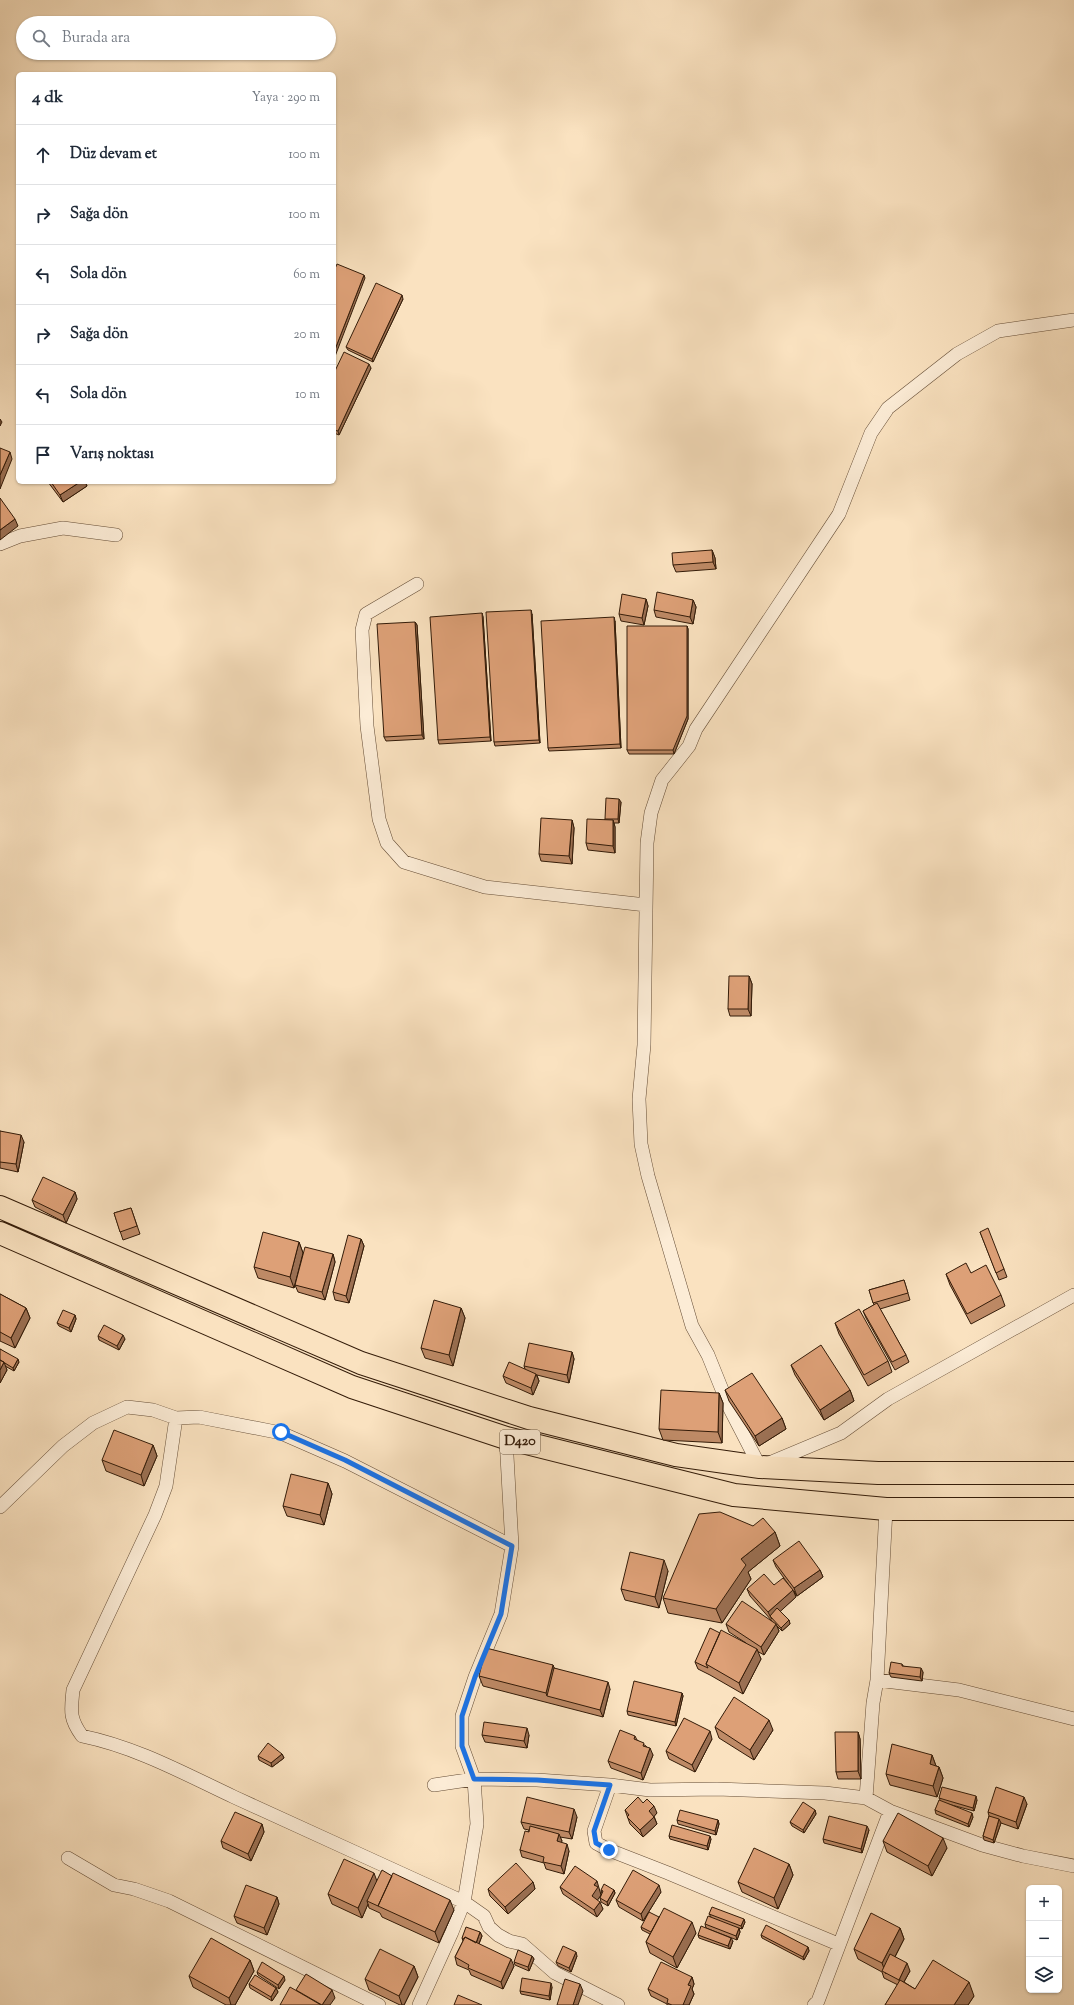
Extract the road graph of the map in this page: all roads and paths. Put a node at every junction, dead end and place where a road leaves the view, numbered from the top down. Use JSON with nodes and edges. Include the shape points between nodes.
{"nodes":[{"id":1,"x":1074,"y":320,"type":"edge"},
{"id":2,"x":116,"y":535,"type":"dead end"},
{"id":3,"x":0,"y":544,"type":"edge"},
{"id":4,"x":417,"y":584,"type":"dead end"},
{"id":5,"x":646,"y":906,"type":"junction"},
{"id":6,"x":0,"y":1207,"type":"edge"},
{"id":7,"x":0,"y":1233,"type":"edge"},
{"id":8,"x":1074,"y":1295,"type":"edge"},
{"id":9,"x":176,"y":1418,"type":"junction"},
{"id":10,"x":506,"y":1438,"type":"junction"},
{"id":11,"x":760,"y":1467,"type":"junction"},
{"id":12,"x":1074,"y":1473,"type":"edge"},
{"id":13,"x":0,"y":1507,"type":"edge"},
{"id":14,"x":1074,"y":1508,"type":"edge"},
{"id":15,"x":886,"y":1509,"type":"junction"},
{"id":16,"x":512,"y":1546,"type":"junction"},
{"id":17,"x":877,"y":1680,"type":"junction"},
{"id":18,"x":1074,"y":1719,"type":"edge"},
{"id":19,"x":474,"y":1779,"type":"junction"},
{"id":20,"x":434,"y":1785,"type":"dead end"},
{"id":21,"x":610,"y":1785,"type":"junction"},
{"id":22,"x":866,"y":1798,"type":"junction"},
{"id":23,"x":890,"y":1811,"type":"junction"},
{"id":24,"x":68,"y":1858,"type":"dead end"},
{"id":25,"x":1074,"y":1866,"type":"edge"},
{"id":26,"x":464,"y":1902,"type":"junction"},
{"id":27,"x":838,"y":1944,"type":"junction"},
{"id":28,"x":379,"y":2005,"type":"edge"},
{"id":29,"x":419,"y":2005,"type":"edge"},
{"id":30,"x":618,"y":2005,"type":"edge"},
{"id":31,"x":814,"y":2005,"type":"edge"}],
"edges":[{"from":1,"to":5,"type":"street","via":[[998,331],[957,354],[888,408],[871,433],[839,514],[696,729],[689,746],[662,780],[651,813],[647,843]]},
{"from":2,"to":3,"type":"street","via":[[63,528],[20,536]]},
{"from":4,"to":5,"type":"street","via":[[366,614],[362,630],[366,726],[379,819],[387,843],[404,862],[485,887]]},
{"from":5,"to":11,"type":"street","via":[[644,1045],[639,1099],[641,1144],[692,1326]]},
{"from":6,"to":11,"type":"highway","number":"D420","via":[[361,1363],[529,1418],[676,1455]]},
{"from":7,"to":10,"type":"highway","number":"D420","via":[[352,1387]]},
{"from":8,"to":11,"type":"street","via":[[926,1376],[888,1399],[841,1433]]},
{"from":9,"to":13,"type":"street","via":[[152,1410],[127,1407],[93,1423],[63,1446]]},
{"from":9,"to":16,"type":"street","via":[[200,1417],[281,1432],[345,1460]]},
{"from":9,"to":26,"type":"street","via":[[166,1486],[73,1690],[70,1714],[74,1725],[82,1736],[125,1749],[181,1771]]},
{"from":10,"to":15,"type":"highway","number":"D420","via":[[734,1495]]},
{"from":10,"to":16,"type":"street"},
{"from":11,"to":12,"type":"highway","number":"D420","via":[[878,1473]]},
{"from":14,"to":15,"type":"highway","number":"D420"},
{"from":15,"to":17,"type":"street"},
{"from":16,"to":19,"type":"street","via":[[501,1614],[462,1716],[462,1746]]},
{"from":17,"to":18,"type":"street","via":[[959,1690]]},
{"from":17,"to":22,"type":"street"},
{"from":19,"to":20,"type":"street"},
{"from":19,"to":21,"type":"street"},
{"from":19,"to":26,"type":"street","via":[[477,1824]]},
{"from":21,"to":22,"type":"street","via":[[650,1790],[718,1789],[825,1793]]},
{"from":21,"to":27,"type":"street","via":[[594,1831],[596,1843]]},
{"from":22,"to":23,"type":"street"},
{"from":23,"to":25,"type":"street","via":[[982,1845]]},
{"from":23,"to":27,"type":"street"},
{"from":24,"to":28,"type":"street","via":[[114,1885],[168,1901]]},
{"from":26,"to":29,"type":"street"},
{"from":26,"to":30,"type":"street","via":[[484,1916],[489,1927],[498,1935],[522,1944],[554,1974]]},
{"from":27,"to":31,"type":"street","via":[[818,2001]]}]}
